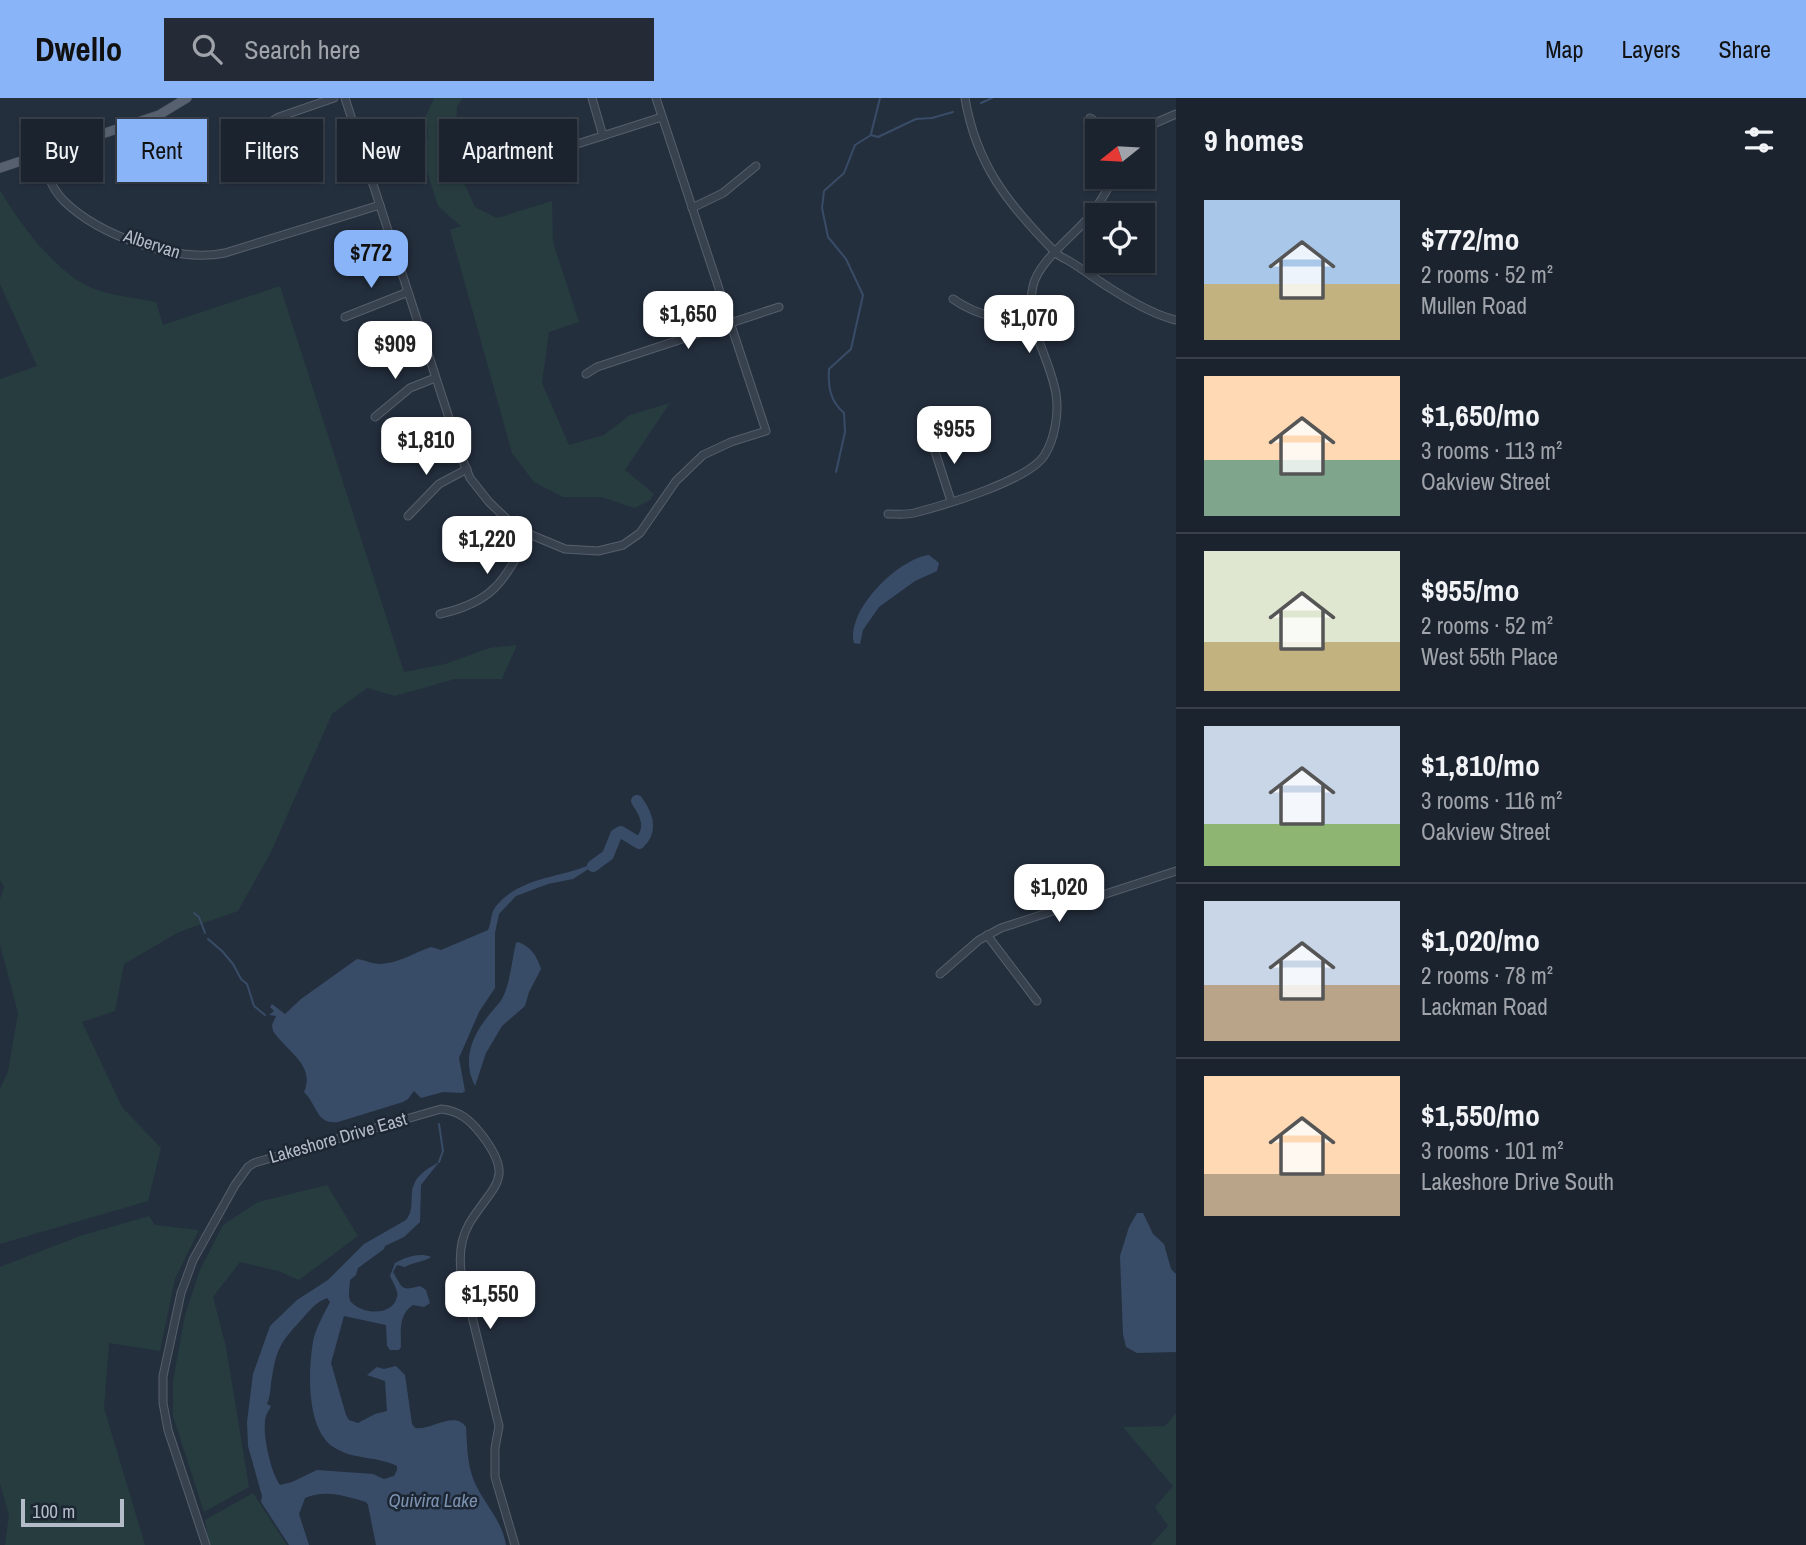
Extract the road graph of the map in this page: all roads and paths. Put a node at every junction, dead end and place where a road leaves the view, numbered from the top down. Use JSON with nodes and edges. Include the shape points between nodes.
{"nodes":[{"id":1,"x":187,"y":98,"type":"edge"},
{"id":2,"x":334,"y":98,"type":"edge"},
{"id":3,"x":345,"y":98,"type":"edge"},
{"id":4,"x":592,"y":98,"type":"edge"},
{"id":5,"x":656,"y":98,"type":"edge"},
{"id":6,"x":965,"y":98,"type":"edge"},
{"id":7,"x":1176,"y":114,"type":"edge"},
{"id":8,"x":662,"y":117,"type":"junction"},
{"id":9,"x":276,"y":119,"type":"edge"},
{"id":10,"x":1155,"y":123,"type":"edge"},
{"id":11,"x":103,"y":133,"type":"edge"},
{"id":12,"x":603,"y":136,"type":"junction"},
{"id":13,"x":577,"y":144,"type":"edge"},
{"id":14,"x":21,"y":159,"type":"edge"},
{"id":15,"x":756,"y":166,"type":"dead end"},
{"id":16,"x":0,"y":167,"type":"edge"},
{"id":17,"x":53,"y":182,"type":"edge"},
{"id":18,"x":1107,"y":189,"type":"edge"},
{"id":19,"x":380,"y":205,"type":"junction"},
{"id":20,"x":692,"y":208,"type":"junction"},
{"id":21,"x":1055,"y":253,"type":"junction"},
{"id":22,"x":408,"y":292,"type":"junction"},
{"id":23,"x":953,"y":299,"type":"dead end"},
{"id":24,"x":779,"y":307,"type":"dead end"},
{"id":25,"x":1032,"y":315,"type":"junction"},
{"id":26,"x":345,"y":317,"type":"dead end"},
{"id":27,"x":1176,"y":320,"type":"edge"},
{"id":28,"x":730,"y":323,"type":"junction"},
{"id":29,"x":586,"y":374,"type":"dead end"},
{"id":30,"x":435,"y":379,"type":"junction"},
{"id":31,"x":376,"y":417,"type":"dead end"},
{"id":32,"x":931,"y":439,"type":"dead end"},
{"id":33,"x":467,"y":469,"type":"junction"},
{"id":34,"x":951,"y":500,"type":"junction"},
{"id":35,"x":888,"y":514,"type":"dead end"},
{"id":36,"x":408,"y":516,"type":"dead end"},
{"id":37,"x":529,"y":534,"type":"junction"},
{"id":38,"x":440,"y":614,"type":"dead end"},
{"id":39,"x":1176,"y":871,"type":"edge"},
{"id":40,"x":987,"y":935,"type":"junction"},
{"id":41,"x":940,"y":974,"type":"dead end"},
{"id":42,"x":1037,"y":1001,"type":"dead end"},
{"id":43,"x":206,"y":1545,"type":"edge"},
{"id":44,"x":515,"y":1545,"type":"edge"}],
"edges":[{"from":1,"to":11,"type":"main road","via":[[166,111]]},
{"from":2,"to":9,"type":"street"},
{"from":3,"to":19,"type":"street"},
{"from":4,"to":12,"type":"street"},
{"from":5,"to":8,"type":"street"},
{"from":6,"to":21,"type":"street","via":[[972,131],[990,174]]},
{"from":7,"to":10,"type":"street"},
{"from":8,"to":12,"type":"street"},
{"from":8,"to":20,"type":"street"},
{"from":12,"to":13,"type":"street"},
{"from":14,"to":16,"type":"main road"},
{"from":15,"to":20,"type":"street","via":[[723,193]]},
{"from":17,"to":19,"type":"street","name":"Albervan","via":[[82,216],[139,243],[178,255],[225,253]]},
{"from":18,"to":21,"type":"street"},
{"from":19,"to":22,"type":"street"},
{"from":20,"to":28,"type":"street"},
{"from":21,"to":25,"type":"street","via":[[1033,283]]},
{"from":21,"to":27,"type":"street","via":[[1126,298]]},
{"from":22,"to":26,"type":"street"},
{"from":22,"to":30,"type":"street"},
{"from":23,"to":25,"type":"street","via":[[968,310],[997,318]]},
{"from":24,"to":28,"type":"street"},
{"from":25,"to":34,"type":"street","via":[[1056,393],[1057,415],[1044,456],[1008,482]]},
{"from":28,"to":29,"type":"street"},
{"from":28,"to":37,"type":"street","via":[[766,431],[703,455],[676,481],[640,533],[623,545],[598,551],[565,549]]},
{"from":30,"to":31,"type":"street","via":[[403,392]]},
{"from":30,"to":33,"type":"street"},
{"from":32,"to":34,"type":"street"},
{"from":33,"to":36,"type":"street","via":[[439,484]]},
{"from":33,"to":37,"type":"street","via":[[489,502]]},
{"from":34,"to":35,"type":"street","via":[[912,513]]},
{"from":37,"to":38,"type":"street","via":[[502,582],[486,597]]},
{"from":39,"to":40,"type":"street"},
{"from":40,"to":41,"type":"street"},
{"from":40,"to":42,"type":"street"},
{"from":43,"to":44,"type":"street","name":"Lakeshore Drive East","via":[[168,1430],[163,1376],[186,1276],[207,1231],[247,1167],[441,1109],[457,1112],[472,1123],[496,1154],[500,1176],[469,1224],[460,1258],[499,1426],[495,1477]]}]}
